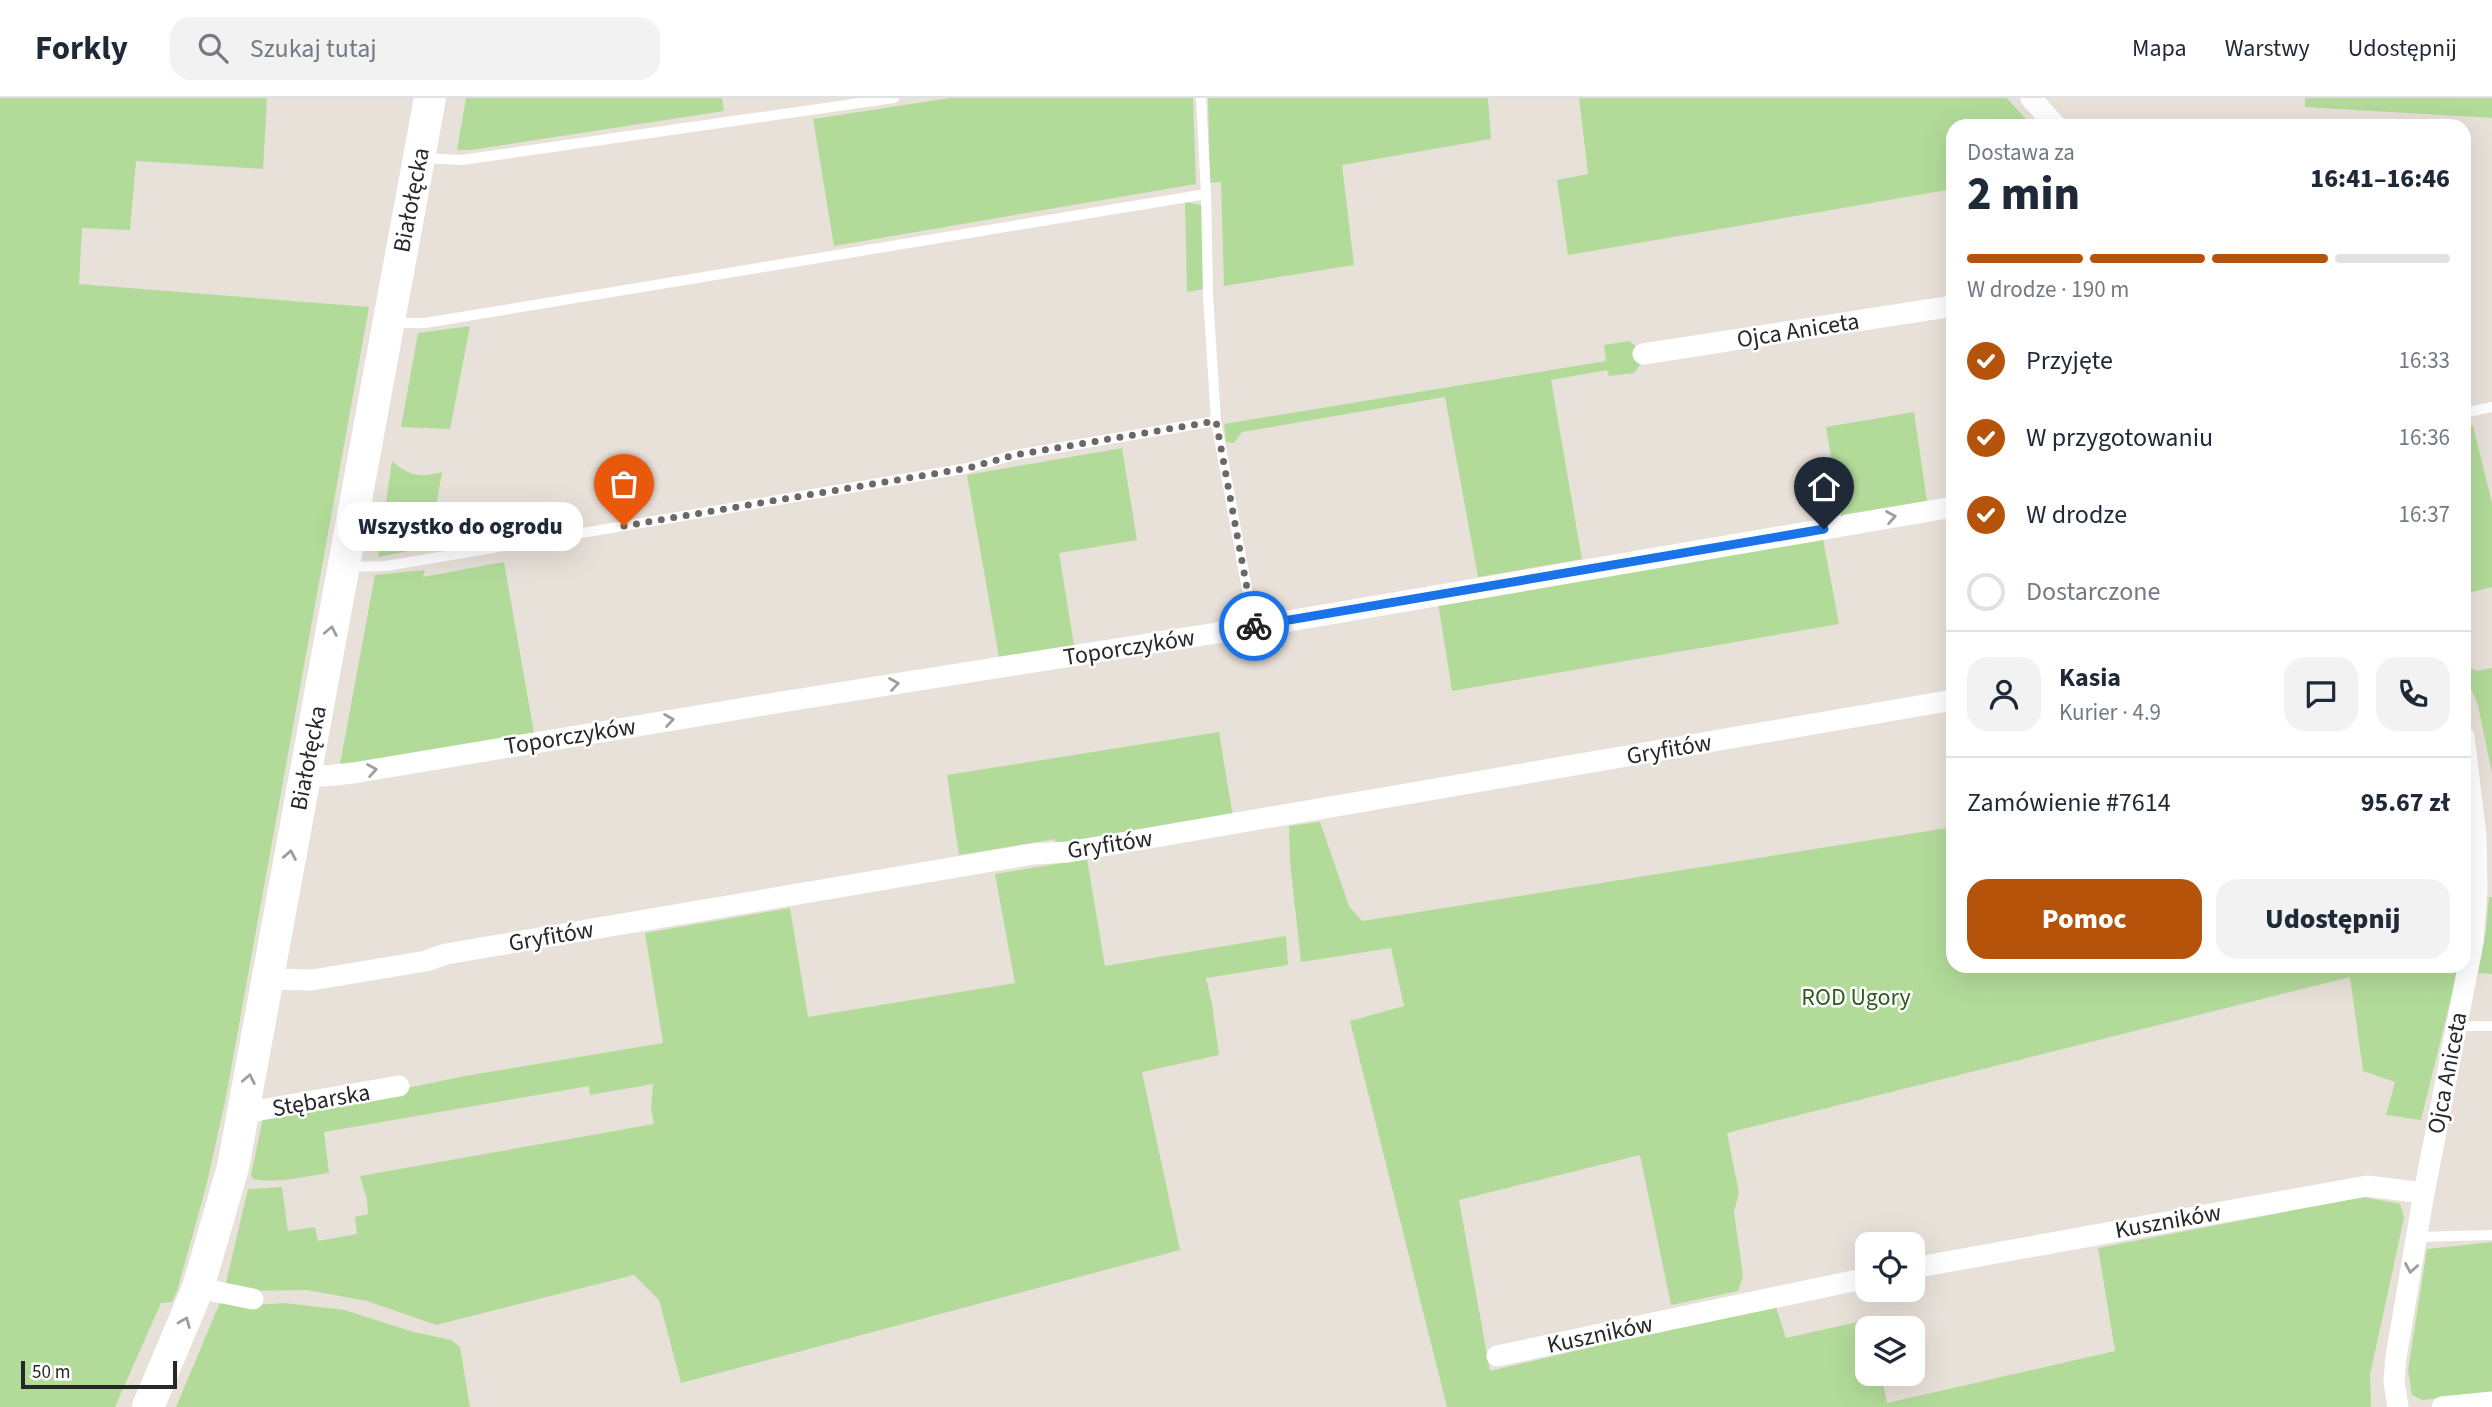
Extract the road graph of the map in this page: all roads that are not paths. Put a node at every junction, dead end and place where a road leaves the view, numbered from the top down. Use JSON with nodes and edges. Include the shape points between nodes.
{"nodes":[{"id":1,"x":430,"y":98,"type":"edge"},
{"id":2,"x":894,"y":98,"type":"edge"},
{"id":3,"x":1201,"y":98,"type":"edge"},
{"id":4,"x":2031,"y":98,"type":"edge"},
{"id":5,"x":2050,"y":119,"type":"edge"},
{"id":6,"x":419,"y":158,"type":"junction"},
{"id":7,"x":1206,"y":194,"type":"junction"},
{"id":8,"x":1946,"y":307,"type":"edge"},
{"id":9,"x":388,"y":323,"type":"junction"},
{"id":10,"x":1643,"y":354,"type":"dead end"},
{"id":11,"x":2492,"y":407,"type":"edge"},
{"id":12,"x":2471,"y":411,"type":"edge"},
{"id":13,"x":1216,"y":421,"type":"junction"},
{"id":14,"x":1946,"y":508,"type":"edge"},
{"id":15,"x":343,"y":567,"type":"junction"},
{"id":16,"x":1254,"y":627,"type":"junction"},
{"id":17,"x":1946,"y":702,"type":"edge"},
{"id":18,"x":304,"y":774,"type":"junction"},
{"id":19,"x":2471,"y":795,"type":"edge"},
{"id":20,"x":2471,"y":952,"type":"edge"},
{"id":21,"x":2467,"y":973,"type":"edge"},
{"id":22,"x":267,"y":979,"type":"junction"},
{"id":23,"x":2457,"y":1026,"type":"junction"},
{"id":24,"x":2492,"y":1026,"type":"edge"},
{"id":25,"x":400,"y":1086,"type":"dead end"},
{"id":26,"x":243,"y":1113,"type":"junction"},
{"id":27,"x":2424,"y":1193,"type":"junction"},
{"id":28,"x":2492,"y":1235,"type":"edge"},
{"id":29,"x":2417,"y":1237,"type":"junction"},
{"id":30,"x":1925,"y":1266,"type":"edge"},
{"id":31,"x":1855,"y":1281,"type":"edge"},
{"id":32,"x":198,"y":1288,"type":"junction"},
{"id":33,"x":253,"y":1299,"type":"dead end"},
{"id":34,"x":1497,"y":1356,"type":"dead end"},
{"id":35,"x":2492,"y":1402,"type":"edge"},
{"id":36,"x":149,"y":1407,"type":"edge"},
{"id":37,"x":2398,"y":1407,"type":"edge"},
{"id":38,"x":2442,"y":1407,"type":"edge"}],
"edges":[{"from":1,"to":6,"type":"street","name":"Białołęcka"},
{"from":2,"to":6,"type":"lane","via":[[462,160]]},
{"from":3,"to":7,"type":"lane"},
{"from":4,"to":5,"type":"street"},
{"from":6,"to":9,"type":"street","name":"Białołęcka"},
{"from":7,"to":9,"type":"lane","via":[[425,323]]},
{"from":7,"to":13,"type":"lane"},
{"from":8,"to":10,"type":"street","name":"Ojca Aniceta"},
{"from":9,"to":15,"type":"street","name":"Białołęcka"},
{"from":11,"to":12,"type":"lane"},
{"from":13,"to":15,"type":"lane","via":[[508,546],[386,566]]},
{"from":13,"to":16,"type":"lane"},
{"from":16,"to":14,"type":"street","name":"Toporczyków","one_way":true},
{"from":18,"to":15,"type":"street","name":"Białołęcka","one_way":true},
{"from":18,"to":16,"type":"street","name":"Toporczyków","one_way":true,"via":[[353,773]]},
{"from":17,"to":22,"type":"street","name":"Gryfitów","via":[[1082,850],[901,876],[312,980]]},
{"from":22,"to":18,"type":"street","name":"Białołęcka","one_way":true},
{"from":19,"to":20,"type":"street","name":"Ojca Aniceta","via":[[2477,890]]},
{"from":21,"to":23,"type":"street","name":"Ojca Aniceta"},
{"from":26,"to":22,"type":"street","name":"Białołęcka","one_way":true},
{"from":23,"to":24,"type":"lane"},
{"from":23,"to":27,"type":"street","name":"Ojca Aniceta"},
{"from":25,"to":26,"type":"street","name":"Stębarska"},
{"from":26,"to":32,"type":"street","name":"Białołęcka","via":[[230,1178]]},
{"from":27,"to":29,"type":"street","name":"Ojca Aniceta"},
{"from":27,"to":30,"type":"street","name":"Kuszników","via":[[2367,1186]]},
{"from":28,"to":29,"type":"lane"},
{"from":29,"to":37,"type":"street","name":"Ojca Aniceta","one_way":true,"via":[[2396,1357]]},
{"from":31,"to":34,"type":"street","name":"Kuszników"},
{"from":32,"to":33,"type":"street"},
{"from":36,"to":32,"type":"street","name":"Białołęcka","one_way":true},
{"from":35,"to":38,"type":"street"}]}
